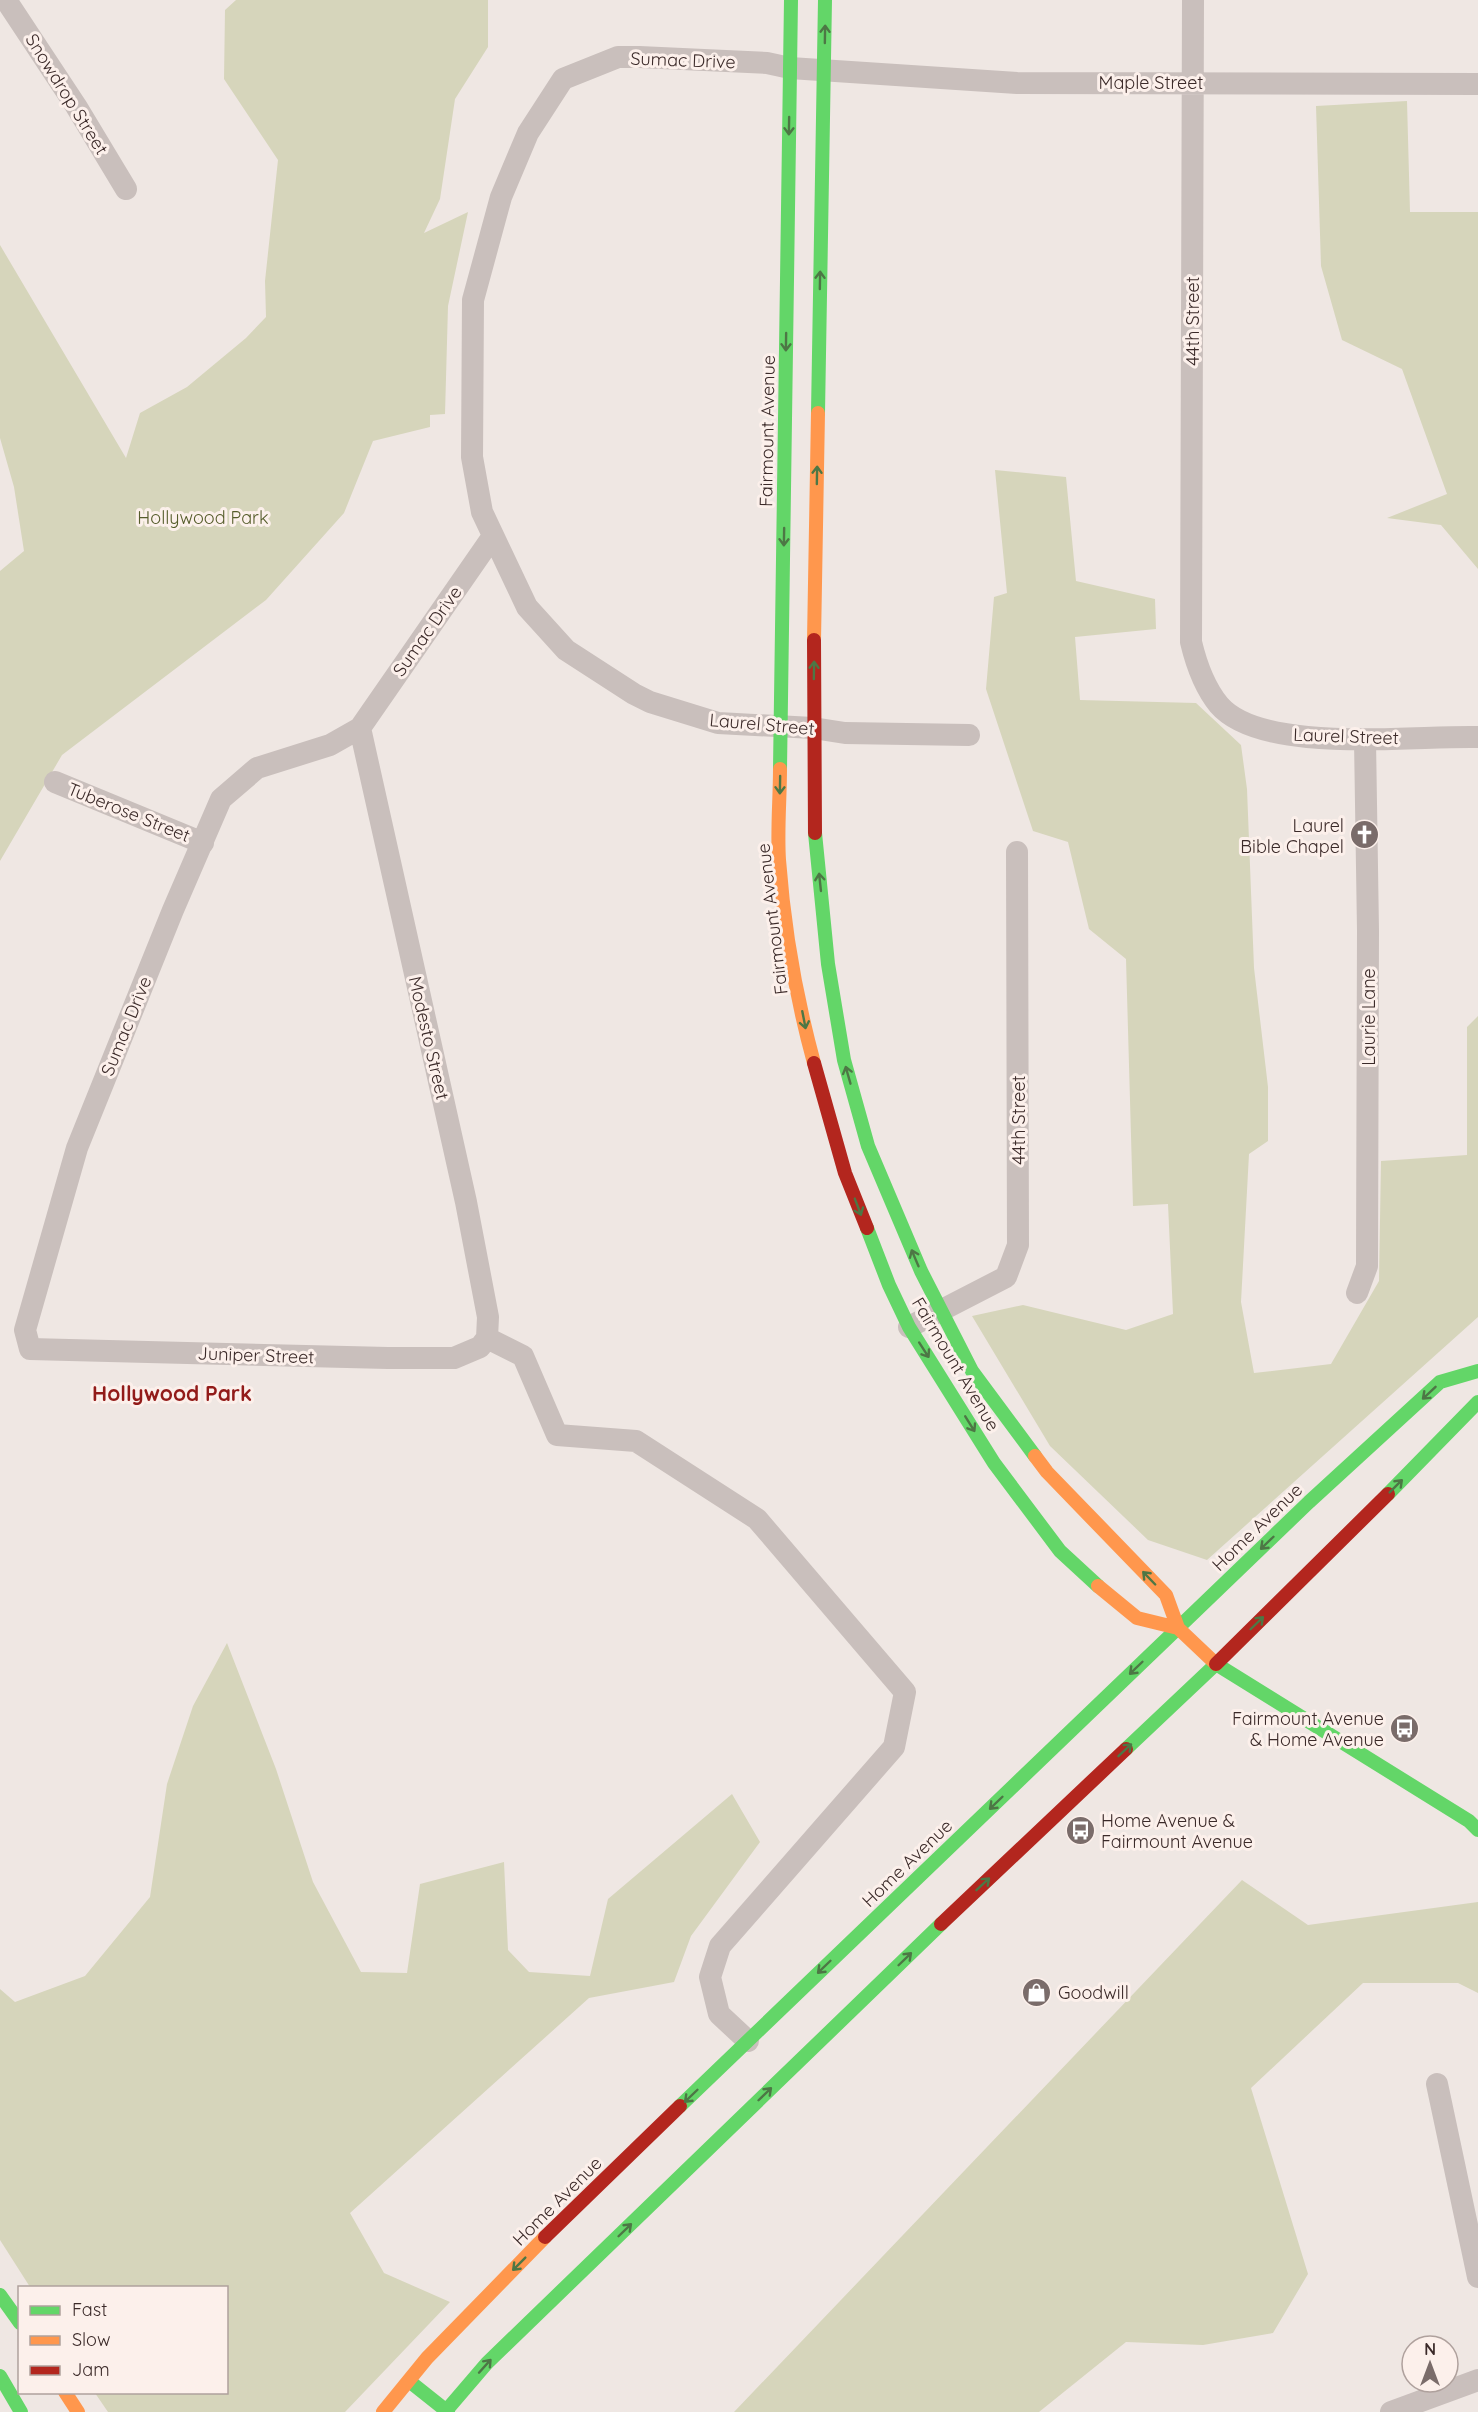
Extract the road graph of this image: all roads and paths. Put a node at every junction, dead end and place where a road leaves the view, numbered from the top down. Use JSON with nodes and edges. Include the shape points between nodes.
{"nodes":[{"id":1,"x":6,"y":0,"type":"edge"},
{"id":2,"x":791,"y":0,"type":"edge"},
{"id":3,"x":825,"y":0,"type":"edge"},
{"id":4,"x":1193,"y":0,"type":"edge"},
{"id":5,"x":790,"y":68,"type":"junction"},
{"id":6,"x":824,"y":69,"type":"junction"},
{"id":7,"x":1192,"y":82,"type":"junction"},
{"id":8,"x":1478,"y":84,"type":"edge"},
{"id":9,"x":126,"y":189,"type":"dead end"},
{"id":10,"x":493,"y":536,"type":"junction"},
{"id":11,"x":1191,"y":642,"type":"joint"},
{"id":12,"x":781,"y":727,"type":"junction"},
{"id":13,"x":360,"y":728,"type":"junction"},
{"id":14,"x":813,"y":728,"type":"junction"},
{"id":15,"x":969,"y":735,"type":"dead end"},
{"id":16,"x":1478,"y":737,"type":"edge"},
{"id":17,"x":1365,"y":740,"type":"junction"},
{"id":18,"x":55,"y":782,"type":"dead end"},
{"id":19,"x":203,"y":843,"type":"junction"},
{"id":20,"x":1017,"y":852,"type":"dead end"},
{"id":21,"x":1358,"y":1293,"type":"dead end"},
{"id":22,"x":940,"y":1311,"type":"junction"},
{"id":23,"x":909,"y":1327,"type":"junction"},
{"id":24,"x":483,"y":1343,"type":"junction"},
{"id":25,"x":30,"y":1349,"type":"joint"},
{"id":26,"x":1478,"y":1371,"type":"edge"},
{"id":27,"x":1478,"y":1402,"type":"edge"},
{"id":28,"x":1178,"y":1628,"type":"junction"},
{"id":29,"x":1216,"y":1665,"type":"junction"},
{"id":30,"x":1478,"y":1830,"type":"edge"},
{"id":31,"x":748,"y":2041,"type":"junction"},
{"id":32,"x":1437,"y":2084,"type":"dead end"},
{"id":33,"x":1478,"y":2277,"type":"edge"},
{"id":34,"x":0,"y":2295,"type":"edge"},
{"id":35,"x":18,"y":2320,"type":"edge"},
{"id":36,"x":0,"y":2376,"type":"edge"},
{"id":37,"x":1478,"y":2380,"type":"edge"},
{"id":38,"x":409,"y":2381,"type":"junction"},
{"id":39,"x":66,"y":2394,"type":"edge"},
{"id":40,"x":447,"y":2411,"type":"edge"},
{"id":41,"x":21,"y":2412,"type":"edge"},
{"id":42,"x":78,"y":2412,"type":"edge"},
{"id":43,"x":383,"y":2412,"type":"edge"},
{"id":44,"x":1391,"y":2412,"type":"edge"}],
"edges":[{"from":1,"to":9,"type":"street","name":"Snowdrop Street"},
{"from":2,"to":5,"type":"main road","name":"Fairmount Avenue"},
{"from":6,"to":3,"type":"main road","name":"Fairmount Avenue","one_way":true},
{"from":4,"to":7,"type":"street","name":"44th Street"},
{"from":5,"to":6,"type":"street","name":"Sumac Drive"},
{"from":5,"to":10,"type":"street","name":"Sumac Drive","via":[[767,63],[618,57],[563,79],[528,132],[501,197],[473,300],[472,457],[482,512]]},
{"from":5,"to":12,"type":"main road","name":"Fairmount Avenue","one_way":true},
{"from":6,"to":7,"type":"street","name":"Maple Street","via":[[1017,83]]},
{"from":14,"to":6,"type":"main road","name":"Fairmount Avenue","one_way":true},
{"from":7,"to":8,"type":"street","name":"Maple Street"},
{"from":7,"to":11,"type":"street","name":"44th Street"},
{"from":10,"to":12,"type":"street","name":"Laurel Street","via":[[527,607],[566,650],[650,702],[718,723]]},
{"from":10,"to":13,"type":"street","name":"Sumac Drive"},
{"from":11,"to":17,"type":"street","name":"Laurel Street","via":[[1196,664],[1219,705],[1242,722],[1297,736]]},
{"from":12,"to":14,"type":"street","name":"Laurel Street"},
{"from":12,"to":23,"type":"main road","name":"Fairmount Avenue","one_way":true,"via":[[779,859],[791,958],[805,1029],[844,1173]]},
{"from":13,"to":19,"type":"street","name":"Sumac Drive","via":[[330,745],[257,768],[221,799]]},
{"from":13,"to":24,"type":"street","name":"Modesto Street","via":[[466,1202],[488,1317]]},
{"from":14,"to":15,"type":"street","name":"Laurel Street","via":[[845,733]]},
{"from":22,"to":14,"type":"main road","name":"Fairmount Avenue","one_way":true,"via":[[868,1146],[844,1060],[828,964],[815,838]]},
{"from":16,"to":17,"type":"street","name":"Laurel Street"},
{"from":17,"to":21,"type":"street","name":"Laurie Lane","via":[[1367,1266]]},
{"from":18,"to":19,"type":"street","name":"Tuberose Street"},
{"from":19,"to":25,"type":"street","name":"Sumac Drive","via":[[77,1148],[25,1330]]},
{"from":20,"to":22,"type":"street","name":"44th Street","via":[[1018,1245],[1006,1277]]},
{"from":22,"to":23,"type":"street","name":"44th Street"},
{"from":28,"to":22,"type":"main road","name":"Fairmount Avenue","one_way":true,"via":[[1166,1595],[1047,1472],[972,1371]]},
{"from":23,"to":28,"type":"main road","name":"Fairmount Avenue","one_way":true,"via":[[994,1463],[1060,1551],[1114,1602],[1137,1618]]},
{"from":24,"to":25,"type":"street","name":"Juniper Street","via":[[454,1358]]},
{"from":24,"to":31,"type":"street","via":[[523,1356],[557,1436],[636,1441],[757,1519],[905,1692],[894,1747],[720,1946],[710,1977],[719,2014]]},
{"from":26,"to":28,"type":"main road","name":"Home Avenue","one_way":true,"via":[[1440,1382]]},
{"from":29,"to":27,"type":"main road","one_way":true},
{"from":28,"to":29,"type":"main road","name":"Fairmount Avenue"},
{"from":28,"to":31,"type":"main road","name":"Home Avenue","one_way":true},
{"from":29,"to":30,"type":"main road","name":"Fairmount Avenue"},
{"from":40,"to":29,"type":"main road","one_way":true,"via":[[487,2364],[552,2300]]},
{"from":31,"to":38,"type":"main road","name":"Home Avenue","one_way":true,"via":[[560,2222]]},
{"from":32,"to":33,"type":"street"},
{"from":34,"to":35,"type":"main road"},
{"from":36,"to":41,"type":"main road"},
{"from":37,"to":44,"type":"street"},
{"from":38,"to":40,"type":"main road"},
{"from":38,"to":43,"type":"main road","name":"Home Avenue"},
{"from":39,"to":42,"type":"main road"}]}
